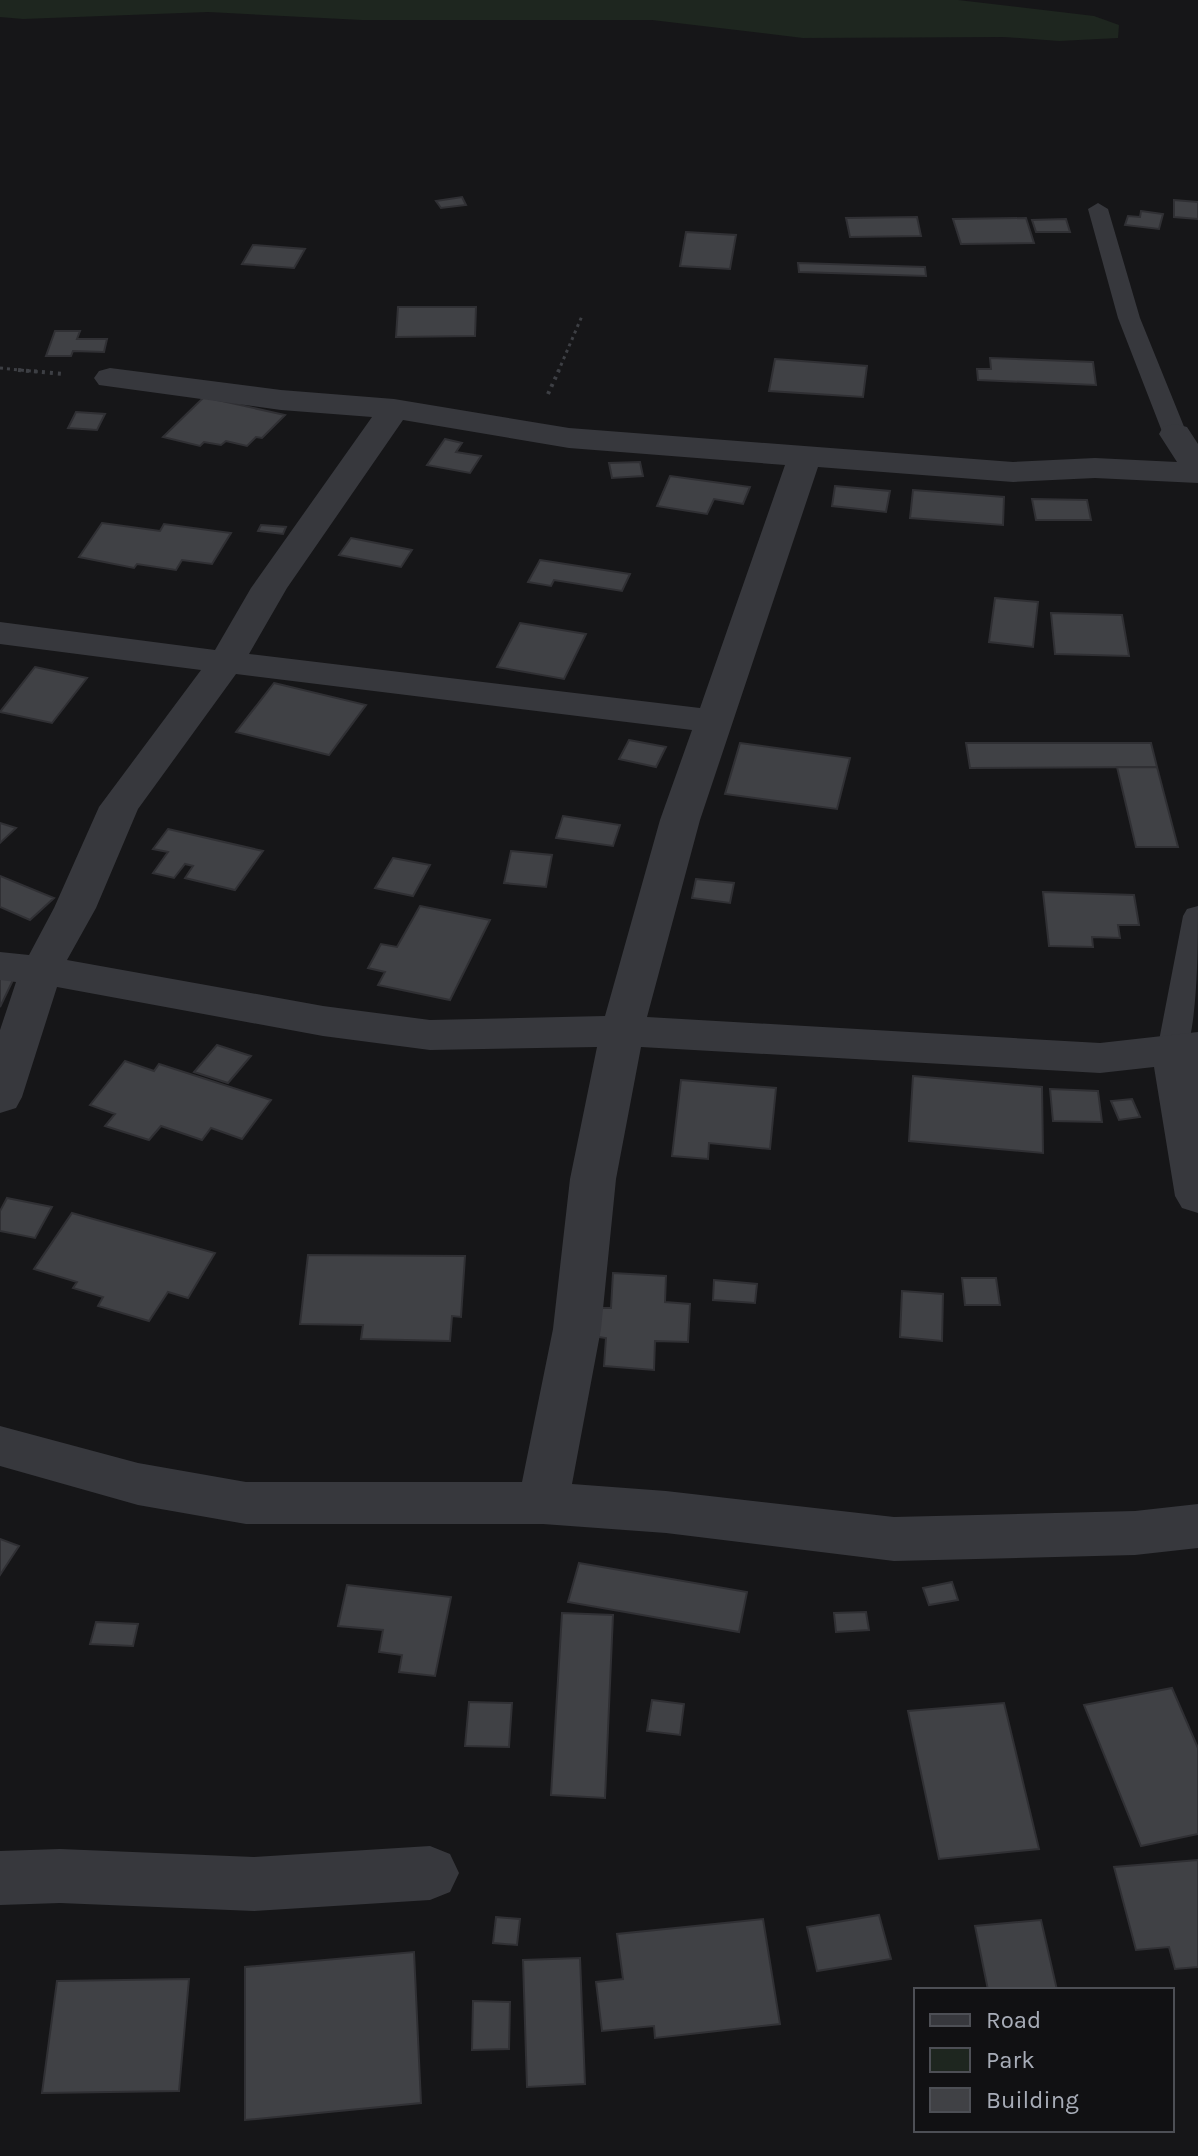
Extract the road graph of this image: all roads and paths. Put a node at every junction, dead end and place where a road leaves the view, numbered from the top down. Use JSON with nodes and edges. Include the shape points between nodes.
{"nodes":[{"id":1,"x":1098,"y":209,"type":"dead end"},
{"id":2,"x":582,"y":316,"type":"dead end"},
{"id":3,"x":0,"y":368,"type":"edge"},
{"id":4,"x":110,"y":378,"type":"joint"},
{"id":5,"x":394,"y":409,"type":"junction"},
{"id":6,"x":531,"y":432,"type":"junction"},
{"id":7,"x":1186,"y":433,"type":"edge"},
{"id":8,"x":805,"y":456,"type":"junction"},
{"id":9,"x":1198,"y":471,"type":"edge"},
{"id":10,"x":0,"y":633,"type":"edge"},
{"id":11,"x":226,"y":662,"type":"junction"},
{"id":12,"x":714,"y":721,"type":"junction"},
{"id":13,"x":1198,"y":916,"type":"edge"},
{"id":14,"x":21,"y":968,"type":"edge"},
{"id":15,"x":622,"y":1031,"type":"junction"},
{"id":16,"x":1186,"y":1049,"type":"edge"},
{"id":17,"x":0,"y":1097,"type":"edge"},
{"id":18,"x":1198,"y":1196,"type":"edge"},
{"id":19,"x":0,"y":1446,"type":"edge"},
{"id":20,"x":543,"y":1503,"type":"junction"},
{"id":21,"x":1198,"y":1526,"type":"edge"},
{"id":22,"x":430,"y":1873,"type":"dead end"},
{"id":23,"x":0,"y":1878,"type":"edge"}],
"edges":[{"from":1,"to":7,"type":"lane","via":[[1129,318]]},
{"from":2,"to":6,"type":"path"},
{"from":3,"to":4,"type":"path"},
{"from":4,"to":5,"type":"street"},
{"from":5,"to":6,"type":"street"},
{"from":5,"to":11,"type":"street","via":[[269,588]]},
{"from":6,"to":8,"type":"street"},
{"from":7,"to":9,"type":"street"},
{"from":8,"to":9,"type":"street","via":[[1013,472]]},
{"from":8,"to":12,"type":"street"},
{"from":10,"to":11,"type":"street"},
{"from":11,"to":12,"type":"street"},
{"from":11,"to":14,"type":"street","via":[[119,807],[75,908]]},
{"from":12,"to":15,"type":"street","via":[[680,820]]},
{"from":13,"to":16,"type":"lane"},
{"from":14,"to":15,"type":"street","via":[[430,1035]]},
{"from":14,"to":17,"type":"street"},
{"from":15,"to":16,"type":"street","via":[[1100,1058]]},
{"from":15,"to":20,"type":"street","via":[[593,1179],[577,1329]]},
{"from":16,"to":18,"type":"street"},
{"from":19,"to":20,"type":"street","via":[[138,1484],[246,1503]]},
{"from":20,"to":21,"type":"street","via":[[894,1539],[1135,1533]]},
{"from":22,"to":23,"type":"street","via":[[254,1884]]}]}
